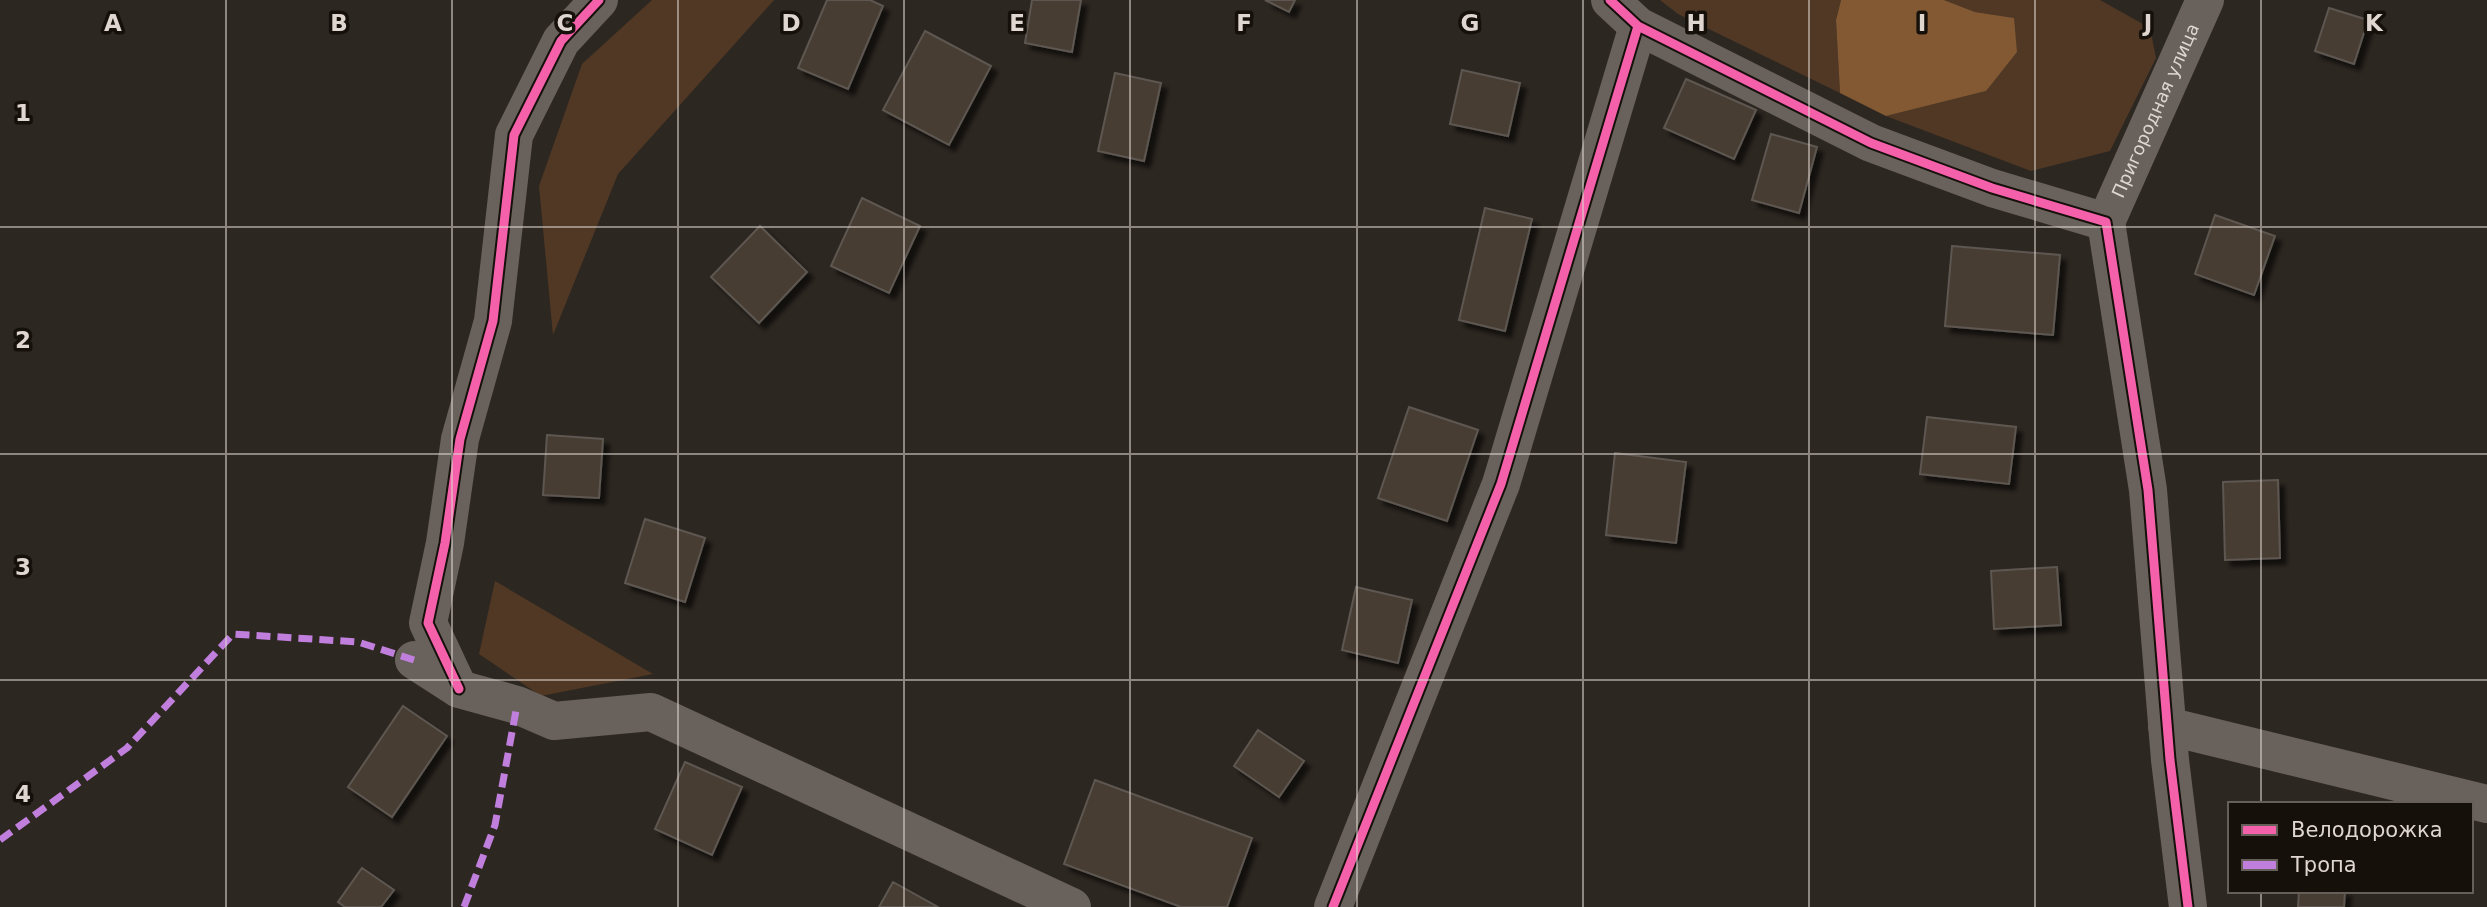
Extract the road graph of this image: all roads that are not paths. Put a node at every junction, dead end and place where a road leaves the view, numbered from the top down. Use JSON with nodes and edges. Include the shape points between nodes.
{"nodes":[{"id":1,"x":599,"y":0,"type":"edge"},
{"id":2,"x":1610,"y":0,"type":"edge"},
{"id":3,"x":2205,"y":0,"type":"edge"},
{"id":4,"x":1638,"y":26,"type":"junction"},
{"id":5,"x":2106,"y":222,"type":"junction"},
{"id":6,"x":414,"y":660,"type":"dead end"},
{"id":7,"x":459,"y":689,"type":"junction"},
{"id":8,"x":2167,"y":726,"type":"junction"},
{"id":9,"x":2487,"y":804,"type":"edge"},
{"id":10,"x":1072,"y":907,"type":"edge"},
{"id":11,"x":1333,"y":907,"type":"edge"},
{"id":12,"x":2188,"y":907,"type":"edge"}],
"edges":[{"from":1,"to":7,"type":"street","via":[[561,41],[514,135],[493,321],[460,439],[428,623]]},
{"from":2,"to":4,"type":"street"},
{"from":3,"to":5,"type":"street","name":"Пригородная улица"},
{"from":4,"to":5,"type":"street","via":[[1871,143],[1992,188]]},
{"from":4,"to":11,"type":"street","via":[[1501,484]]},
{"from":5,"to":8,"type":"street","via":[[2148,490]]},
{"from":6,"to":7,"type":"street"},
{"from":7,"to":10,"type":"street","via":[[554,721],[651,712]]},
{"from":8,"to":9,"type":"street"},
{"from":8,"to":12,"type":"street"}]}
